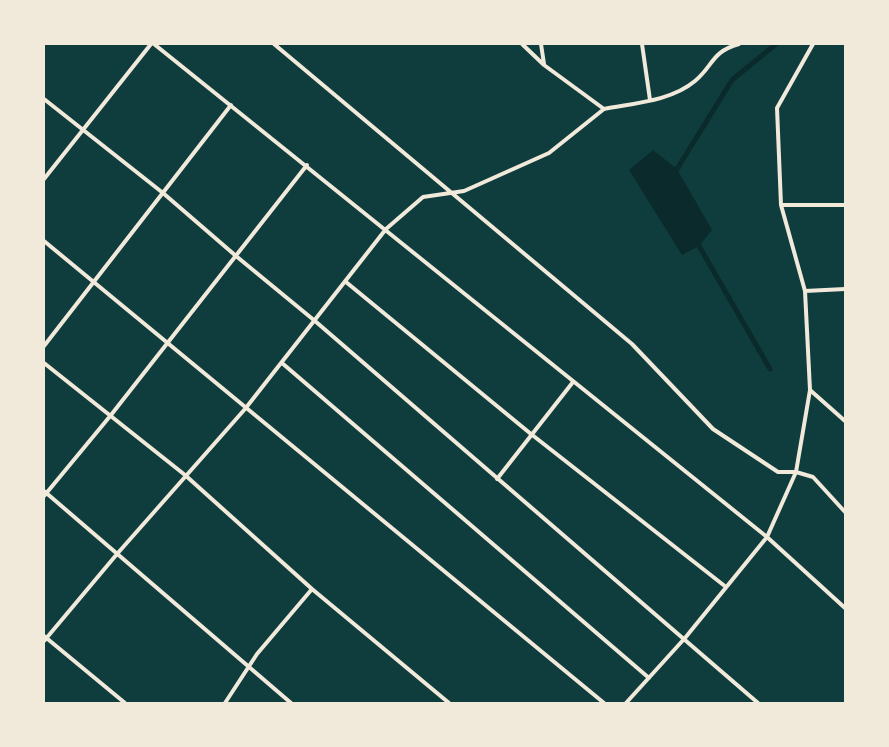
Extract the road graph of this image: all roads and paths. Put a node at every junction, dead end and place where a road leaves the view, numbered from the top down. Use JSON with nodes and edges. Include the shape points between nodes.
{"nodes":[{"id":1,"x":153,"y":44,"type":"edge"},
{"id":2,"x":274,"y":44,"type":"edge"},
{"id":3,"x":522,"y":44,"type":"edge"},
{"id":4,"x":541,"y":44,"type":"edge"},
{"id":5,"x":642,"y":44,"type":"edge"},
{"id":6,"x":738,"y":44,"type":"edge"},
{"id":7,"x":812,"y":44,"type":"edge"},
{"id":8,"x":723,"y":46,"type":"edge"},
{"id":9,"x":544,"y":65,"type":"junction"},
{"id":10,"x":44,"y":99,"type":"edge"},
{"id":11,"x":650,"y":100,"type":"junction"},
{"id":12,"x":231,"y":105,"type":"junction"},
{"id":13,"x":604,"y":109,"type":"junction"},
{"id":14,"x":83,"y":131,"type":"junction"},
{"id":15,"x":307,"y":165,"type":"junction"},
{"id":16,"x":44,"y":179,"type":"edge"},
{"id":17,"x":449,"y":192,"type":"junction"},
{"id":18,"x":163,"y":193,"type":"junction"},
{"id":19,"x":845,"y":204,"type":"edge"},
{"id":20,"x":781,"y":205,"type":"junction"},
{"id":21,"x":386,"y":230,"type":"junction"},
{"id":22,"x":44,"y":241,"type":"edge"},
{"id":23,"x":236,"y":256,"type":"junction"},
{"id":24,"x":346,"y":282,"type":"junction"},
{"id":25,"x":94,"y":283,"type":"junction"},
{"id":26,"x":845,"y":289,"type":"edge"},
{"id":27,"x":805,"y":290,"type":"junction"},
{"id":28,"x":316,"y":321,"type":"junction"},
{"id":29,"x":167,"y":341,"type":"junction"},
{"id":30,"x":44,"y":346,"type":"edge"},
{"id":31,"x":44,"y":363,"type":"edge"},
{"id":32,"x":282,"y":363,"type":"junction"},
{"id":33,"x":572,"y":382,"type":"junction"},
{"id":34,"x":810,"y":390,"type":"junction"},
{"id":35,"x":245,"y":409,"type":"junction"},
{"id":36,"x":111,"y":415,"type":"junction"},
{"id":37,"x":845,"y":421,"type":"edge"},
{"id":38,"x":531,"y":434,"type":"junction"},
{"id":39,"x":796,"y":472,"type":"junction"},
{"id":40,"x":185,"y":476,"type":"junction"},
{"id":41,"x":497,"y":479,"type":"junction"},
{"id":42,"x":45,"y":494,"type":"edge"},
{"id":43,"x":845,"y":512,"type":"edge"},
{"id":44,"x":767,"y":537,"type":"junction"},
{"id":45,"x":117,"y":554,"type":"junction"},
{"id":46,"x":726,"y":588,"type":"junction"},
{"id":47,"x":312,"y":589,"type":"junction"},
{"id":48,"x":845,"y":608,"type":"edge"},
{"id":49,"x":685,"y":638,"type":"junction"},
{"id":50,"x":45,"y":639,"type":"edge"},
{"id":51,"x":250,"y":668,"type":"junction"},
{"id":52,"x":649,"y":678,"type":"junction"},
{"id":53,"x":125,"y":703,"type":"edge"},
{"id":54,"x":225,"y":703,"type":"edge"},
{"id":55,"x":291,"y":703,"type":"edge"},
{"id":56,"x":449,"y":703,"type":"edge"},
{"id":57,"x":604,"y":703,"type":"edge"},
{"id":58,"x":626,"y":703,"type":"edge"},
{"id":59,"x":758,"y":703,"type":"edge"}],
"edges":[{"from":1,"to":12,"type":"lane"},
{"from":1,"to":14,"type":"lane"},
{"from":2,"to":17,"type":"lane"},
{"from":3,"to":9,"type":"lane"},
{"from":4,"to":9,"type":"lane"},
{"from":5,"to":11,"type":"lane"},
{"from":6,"to":8,"type":"lane"},
{"from":7,"to":20,"type":"lane","via":[[776,108]]},
{"from":8,"to":11,"type":"lane","via":[[695,81],[663,98]]},
{"from":9,"to":13,"type":"lane"},
{"from":10,"to":14,"type":"lane"},
{"from":11,"to":13,"type":"lane"},
{"from":12,"to":15,"type":"lane"},
{"from":12,"to":18,"type":"lane"},
{"from":13,"to":17,"type":"lane","via":[[549,153],[464,191]]},
{"from":14,"to":16,"type":"lane"},
{"from":14,"to":18,"type":"lane"},
{"from":15,"to":21,"type":"lane"},
{"from":15,"to":23,"type":"lane"},
{"from":17,"to":21,"type":"lane","via":[[423,197]]},
{"from":17,"to":39,"type":"lane","via":[[632,344],[713,429],[778,472]]},
{"from":18,"to":23,"type":"lane"},
{"from":18,"to":25,"type":"lane"},
{"from":19,"to":20,"type":"lane"},
{"from":20,"to":27,"type":"lane"},
{"from":21,"to":24,"type":"lane"},
{"from":21,"to":33,"type":"lane"},
{"from":22,"to":25,"type":"lane"},
{"from":23,"to":28,"type":"lane"},
{"from":23,"to":29,"type":"lane"},
{"from":24,"to":28,"type":"lane"},
{"from":24,"to":38,"type":"lane"},
{"from":25,"to":29,"type":"lane"},
{"from":25,"to":30,"type":"lane"},
{"from":26,"to":27,"type":"lane"},
{"from":27,"to":34,"type":"lane"},
{"from":28,"to":32,"type":"lane"},
{"from":28,"to":41,"type":"lane"},
{"from":29,"to":35,"type":"lane"},
{"from":29,"to":36,"type":"lane"},
{"from":31,"to":36,"type":"lane"},
{"from":32,"to":35,"type":"lane"},
{"from":32,"to":52,"type":"lane"},
{"from":33,"to":38,"type":"lane"},
{"from":33,"to":44,"type":"lane"},
{"from":34,"to":37,"type":"lane"},
{"from":34,"to":39,"type":"lane"},
{"from":35,"to":40,"type":"lane"},
{"from":35,"to":57,"type":"lane"},
{"from":36,"to":40,"type":"lane"},
{"from":36,"to":42,"type":"lane"},
{"from":38,"to":41,"type":"lane"},
{"from":38,"to":46,"type":"lane"},
{"from":39,"to":43,"type":"lane","via":[[813,477]]},
{"from":39,"to":44,"type":"lane"},
{"from":40,"to":45,"type":"lane"},
{"from":40,"to":47,"type":"lane"},
{"from":41,"to":49,"type":"lane"},
{"from":42,"to":45,"type":"lane"},
{"from":44,"to":46,"type":"lane"},
{"from":44,"to":48,"type":"lane"},
{"from":45,"to":50,"type":"lane"},
{"from":45,"to":51,"type":"lane"},
{"from":46,"to":49,"type":"lane"},
{"from":47,"to":51,"type":"lane","via":[[256,654]]},
{"from":47,"to":56,"type":"lane"},
{"from":49,"to":52,"type":"lane"},
{"from":49,"to":59,"type":"lane"},
{"from":50,"to":53,"type":"lane"},
{"from":51,"to":54,"type":"lane"},
{"from":51,"to":55,"type":"lane"},
{"from":52,"to":58,"type":"lane"}]}
